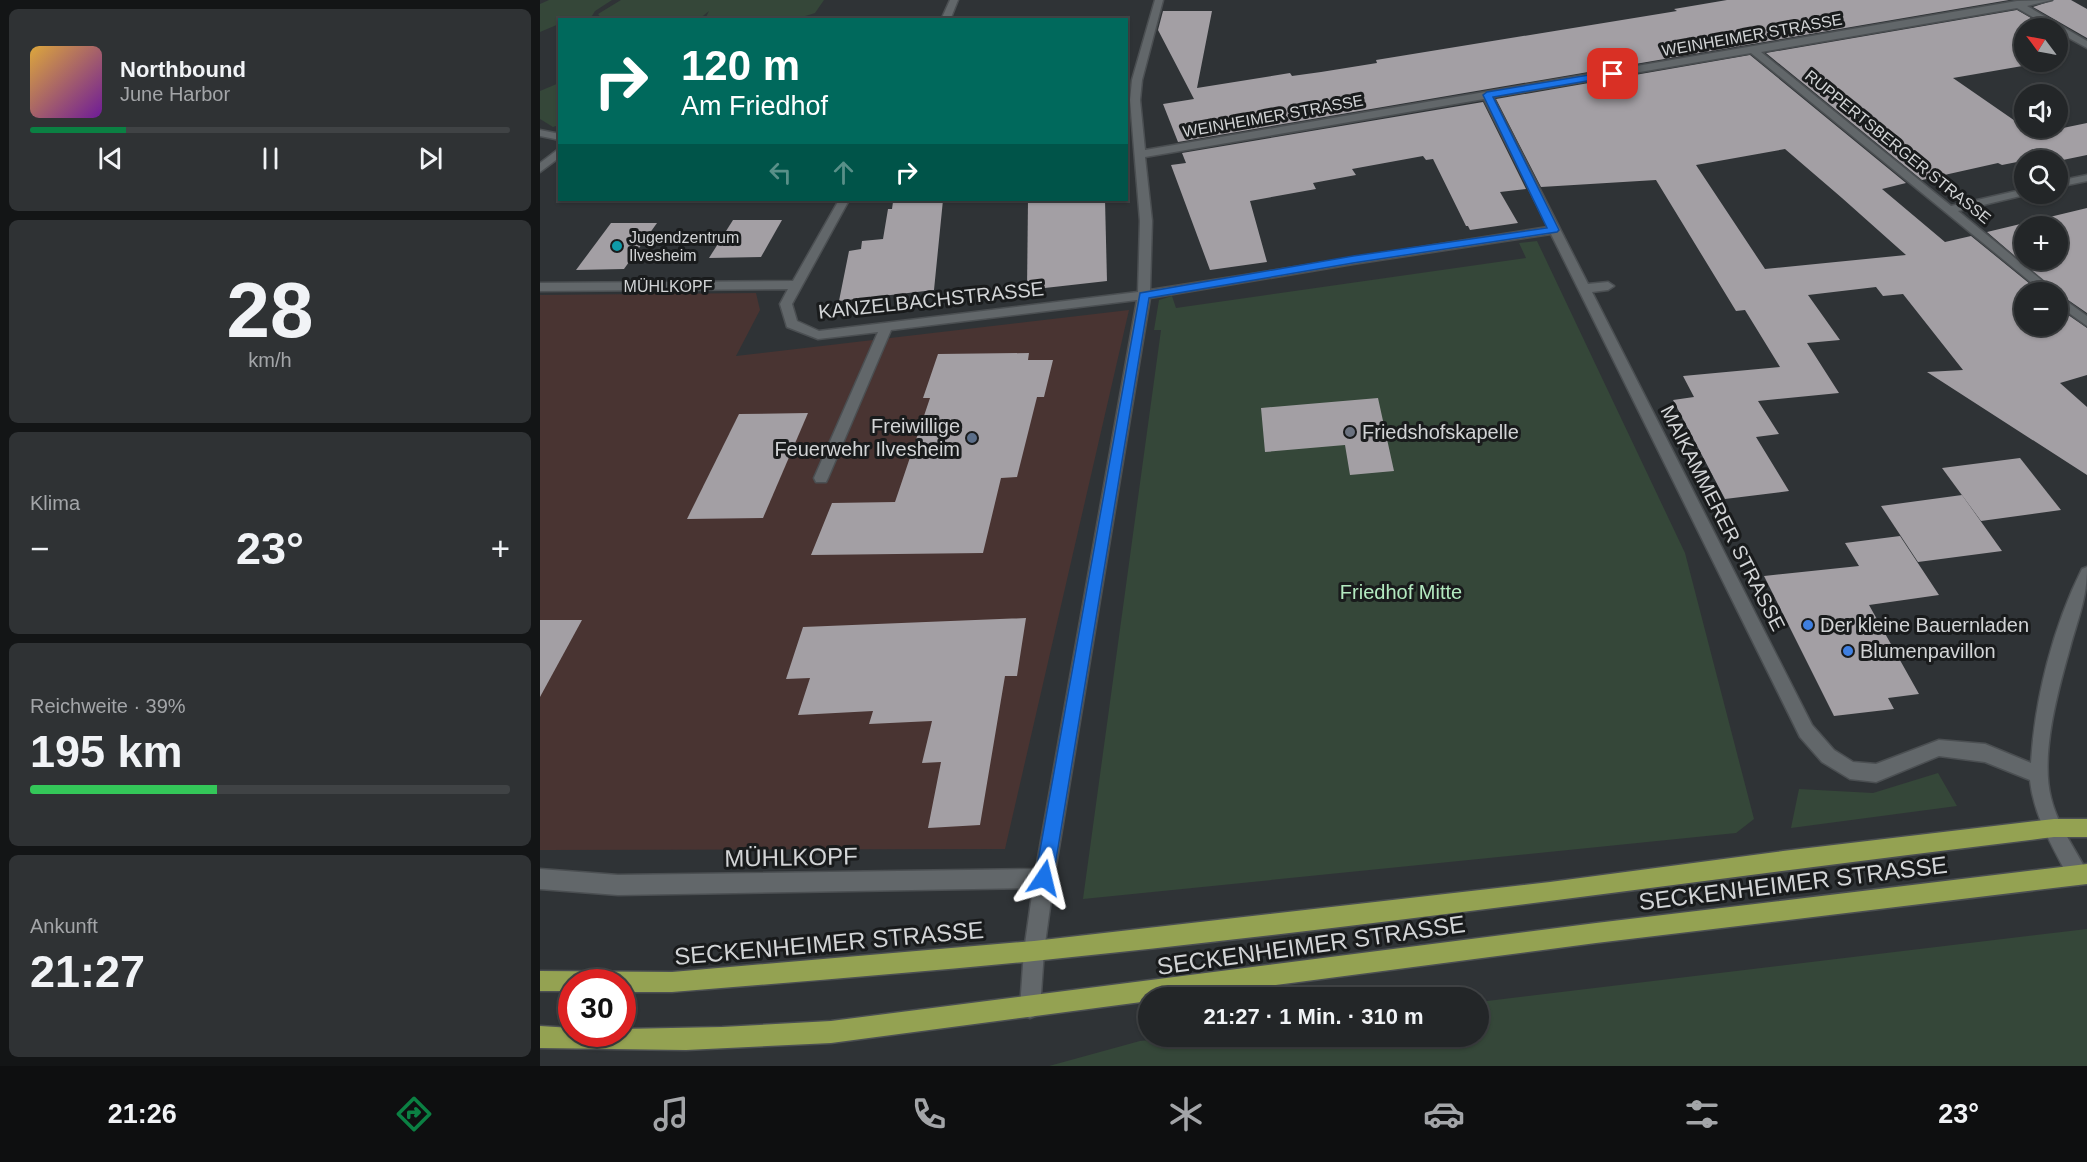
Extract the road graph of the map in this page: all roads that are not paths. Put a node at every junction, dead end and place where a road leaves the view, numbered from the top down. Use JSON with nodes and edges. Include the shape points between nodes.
{"nodes":[{"id":1,"x":954,"y":0,"type":"edge"},
{"id":2,"x":1160,"y":0,"type":"edge"},
{"id":3,"x":2048,"y":0,"type":"edge"},
{"id":4,"x":2014,"y":3,"type":"edge"},
{"id":5,"x":946,"y":18,"type":"edge"},
{"id":6,"x":2087,"y":45,"type":"edge"},
{"id":7,"x":1753,"y":50,"type":"junction"},
{"id":8,"x":1487,"y":95,"type":"junction"},
{"id":9,"x":540,"y":133,"type":"edge"},
{"id":10,"x":558,"y":137,"type":"edge"},
{"id":11,"x":558,"y":154,"type":"edge"},
{"id":12,"x":1142,"y":154,"type":"junction"},
{"id":13,"x":540,"y":169,"type":"edge"},
{"id":14,"x":2087,"y":178,"type":"edge"},
{"id":15,"x":2068,"y":182,"type":"edge"},
{"id":16,"x":2014,"y":195,"type":"edge"},
{"id":17,"x":843,"y":201,"type":"edge"},
{"id":18,"x":1948,"y":210,"type":"junction"},
{"id":19,"x":1554,"y":230,"type":"junction"},
{"id":20,"x":2038,"y":282,"type":"edge"},
{"id":21,"x":795,"y":285,"type":"junction"},
{"id":22,"x":1608,"y":286,"type":"dead end"},
{"id":23,"x":540,"y":287,"type":"edge"},
{"id":24,"x":1583,"y":289,"type":"junction"},
{"id":25,"x":1144,"y":295,"type":"junction"},
{"id":26,"x":2068,"y":307,"type":"edge"},
{"id":27,"x":2087,"y":322,"type":"edge"},
{"id":28,"x":886,"y":327,"type":"junction"},
{"id":29,"x":821,"y":478,"type":"dead end"},
{"id":30,"x":2087,"y":574,"type":"edge"},
{"id":31,"x":2037,"y":774,"type":"junction"},
{"id":32,"x":2054,"y":828,"type":"junction"},
{"id":33,"x":2087,"y":828,"type":"edge"},
{"id":34,"x":2082,"y":874,"type":"edge"},
{"id":35,"x":1044,"y":878,"type":"junction"},
{"id":36,"x":540,"y":879,"type":"edge"},
{"id":37,"x":1034,"y":951,"type":"junction"},
{"id":38,"x":540,"y":981,"type":"edge"},
{"id":39,"x":1030,"y":1008,"type":"junction"},
{"id":40,"x":540,"y":1037,"type":"edge"}],
"edges":[{"from":1,"to":5,"type":"street"},
{"from":2,"to":12,"type":"street","via":[[1137,80]]},
{"from":3,"to":4,"type":"street","name":"WEINHEIMER STRASSE"},
{"from":4,"to":6,"type":"street"},
{"from":4,"to":7,"type":"street","name":"WEINHEIMER STRASSE"},
{"from":7,"to":8,"type":"street","name":"WEINHEIMER STRASSE"},
{"from":7,"to":18,"type":"street","name":"RUPPERTSBERGER STRASSE"},
{"from":8,"to":12,"type":"street","name":"WEINHEIMER STRASSE"},
{"from":8,"to":19,"type":"street","name":"MAIKAMMERER STRASSE"},
{"from":9,"to":10,"type":"street"},
{"from":11,"to":13,"type":"street"},
{"from":12,"to":25,"type":"street","via":[[1146,221]]},
{"from":14,"to":15,"type":"street"},
{"from":16,"to":18,"type":"street"},
{"from":17,"to":21,"type":"street","name":"KANZELBACHSTRASSE"},
{"from":18,"to":20,"type":"street","name":"RUPPERTSBERGER STRASSE"},
{"from":19,"to":24,"type":"street","name":"MAIKAMMERER STRASSE"},
{"from":19,"to":25,"type":"street","name":"KANZELBACHSTRASSE"},
{"from":21,"to":23,"type":"street","name":"MÜHLKOPF"},
{"from":21,"to":28,"type":"street","name":"KANZELBACHSTRASSE","via":[[786,304],[791,324],[818,335]]},
{"from":22,"to":24,"type":"street"},
{"from":24,"to":31,"type":"street","name":"MAIKAMMERER STRASSE","via":[[1796,712],[1806,731],[1828,756],[1850,770],[1876,773],[1939,748],[1985,753]]},
{"from":25,"to":28,"type":"street","name":"KANZELBACHSTRASSE"},
{"from":25,"to":35,"type":"street"},
{"from":26,"to":27,"type":"street"},
{"from":28,"to":29,"type":"street"},
{"from":30,"to":31,"type":"street","via":[[2058,665]]},
{"from":31,"to":32,"type":"street","via":[[2041,797]]},
{"from":32,"to":33,"type":"main road","name":"SECKENHEIMER STRASSE"},
{"from":32,"to":34,"type":"street"},
{"from":32,"to":37,"type":"main road","name":"SECKENHEIMER STRASSE","via":[[1550,892]]},
{"from":34,"to":39,"type":"main road","name":"SECKENHEIMER STRASSE"},
{"from":35,"to":36,"type":"street","name":"MÜHLKOPF","via":[[618,885]]},
{"from":35,"to":37,"type":"street"},
{"from":37,"to":38,"type":"main road","name":"SECKENHEIMER STRASSE","via":[[672,982]]},
{"from":37,"to":39,"type":"street"},
{"from":39,"to":40,"type":"main road","name":"SECKENHEIMER STRASSE","via":[[831,1032],[754,1037],[618,1041]]}]}
